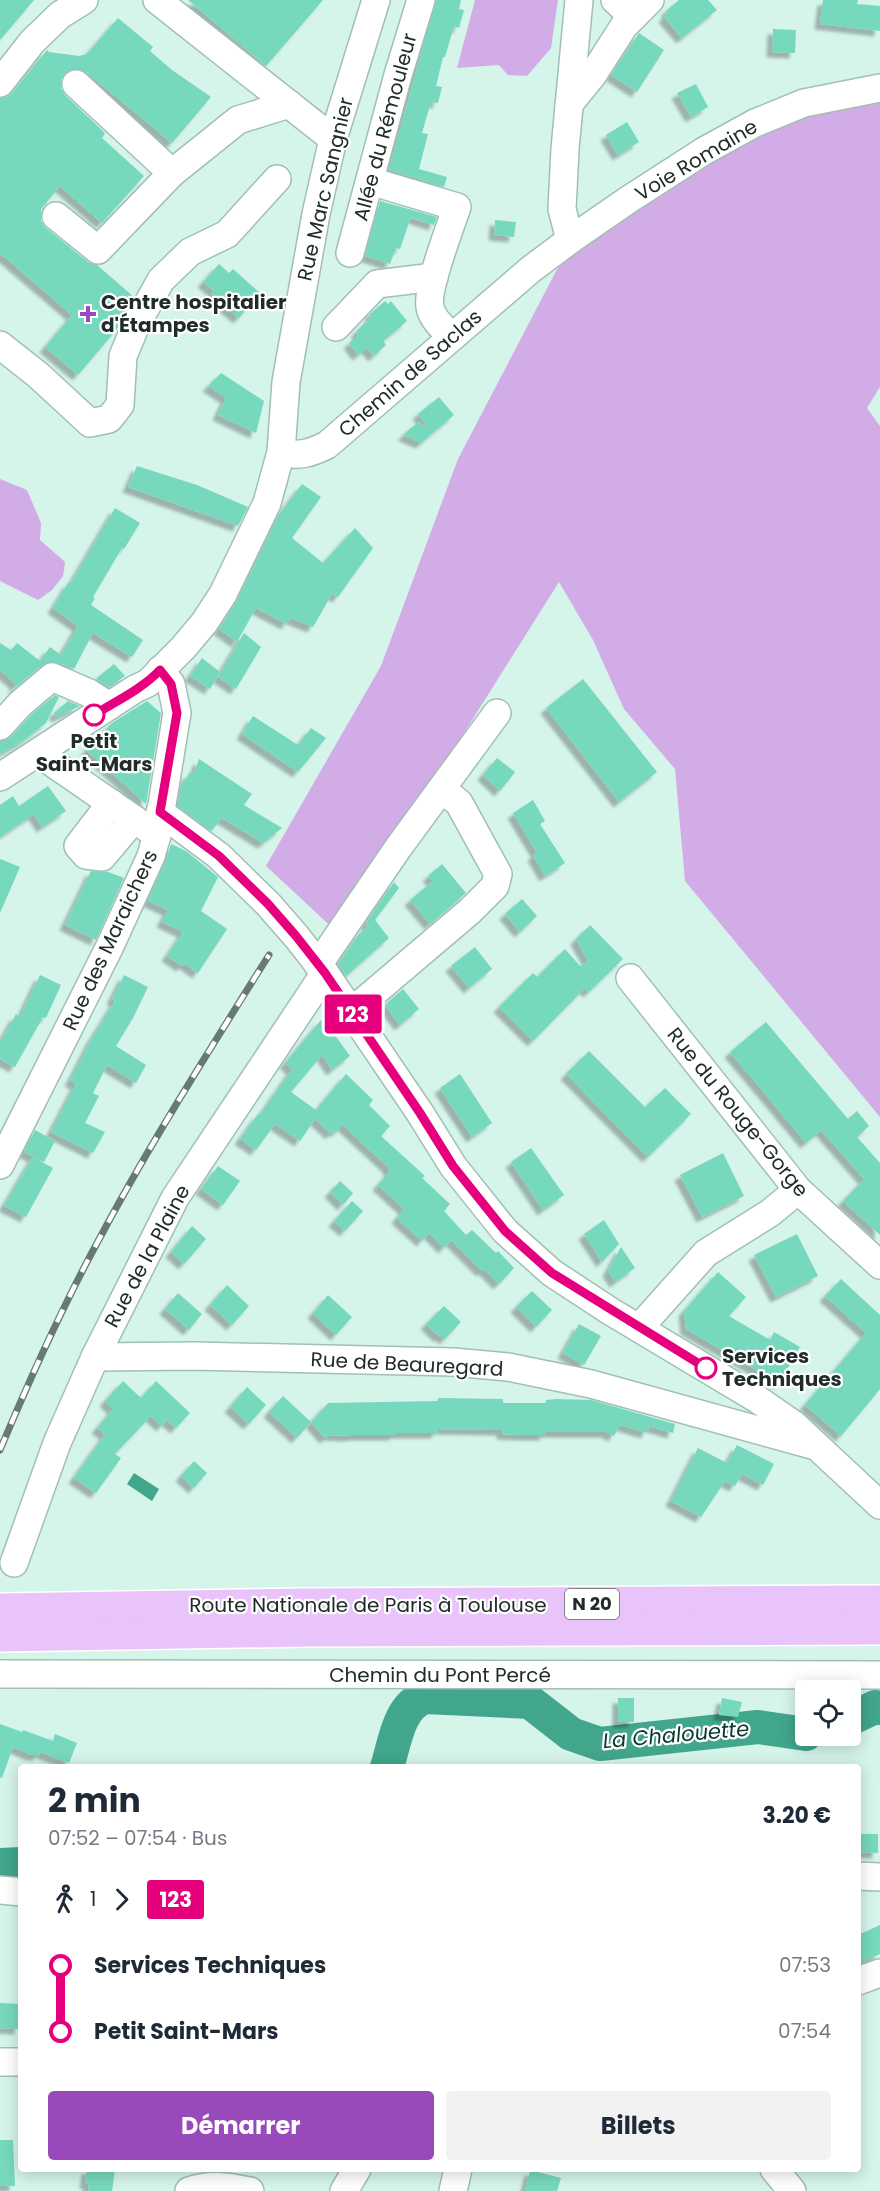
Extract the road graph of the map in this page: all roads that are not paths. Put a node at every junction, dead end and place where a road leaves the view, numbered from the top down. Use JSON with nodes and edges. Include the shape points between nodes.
{"nodes":[{"id":1,"x":84,"y":0,"type":"edge"},
{"id":2,"x":157,"y":0,"type":"edge"},
{"id":3,"x":376,"y":0,"type":"edge"},
{"id":4,"x":421,"y":0,"type":"edge"},
{"id":5,"x":579,"y":0,"type":"edge"},
{"id":6,"x":633,"y":6,"type":"edge"},
{"id":7,"x":0,"y":83,"type":"edge"},
{"id":8,"x":76,"y":84,"type":"dead end"},
{"id":9,"x":880,"y":88,"type":"edge"},
{"id":10,"x":289,"y":104,"type":"junction"},
{"id":11,"x":569,"y":104,"type":"junction"},
{"id":12,"x":333,"y":139,"type":"junction"},
{"id":13,"x":172,"y":173,"type":"junction"},
{"id":14,"x":277,"y":179,"type":"dead end"},
{"id":15,"x":370,"y":181,"type":"junction"},
{"id":16,"x":56,"y":216,"type":"dead end"},
{"id":17,"x":570,"y":240,"type":"junction"},
{"id":18,"x":350,"y":253,"type":"dead end"},
{"id":19,"x":530,"y":270,"type":"joint"},
{"id":20,"x":434,"y":277,"type":"junction"},
{"id":21,"x":336,"y":327,"type":"dead end"},
{"id":22,"x":452,"y":337,"type":"junction"},
{"id":23,"x":0,"y":345,"type":"edge"},
{"id":24,"x":281,"y":453,"type":"junction"},
{"id":25,"x":160,"y":670,"type":"junction"},
{"id":26,"x":109,"y":706,"type":"junction"},
{"id":27,"x":497,"y":713,"type":"dead end"},
{"id":28,"x":0,"y":726,"type":"edge"},
{"id":29,"x":0,"y":738,"type":"edge"},
{"id":30,"x":18,"y":765,"type":"edge"},
{"id":31,"x":442,"y":789,"type":"junction"},
{"id":32,"x":111,"y":803,"type":"junction"},
{"id":33,"x":134,"y":819,"type":"junction"},
{"id":34,"x":159,"y":824,"type":"junction"},
{"id":35,"x":321,"y":969,"type":"junction"},
{"id":36,"x":630,"y":978,"type":"dead end"},
{"id":37,"x":351,"y":1012,"type":"junction"},
{"id":38,"x":0,"y":1164,"type":"edge"},
{"id":39,"x":798,"y":1190,"type":"junction"},
{"id":40,"x":880,"y":1265,"type":"edge"},
{"id":41,"x":639,"y":1328,"type":"junction"},
{"id":42,"x":95,"y":1357,"type":"junction"},
{"id":43,"x":729,"y":1382,"type":"junction"},
{"id":44,"x":715,"y":1417,"type":"junction"},
{"id":45,"x":817,"y":1447,"type":"junction"},
{"id":46,"x":880,"y":1505,"type":"edge"},
{"id":47,"x":14,"y":1563,"type":"dead end"},
{"id":48,"x":880,"y":1602,"type":"edge"},
{"id":49,"x":0,"y":1610,"type":"edge"},
{"id":50,"x":880,"y":1628,"type":"edge"},
{"id":51,"x":0,"y":1635,"type":"edge"},
{"id":52,"x":0,"y":1674,"type":"edge"},
{"id":53,"x":880,"y":1675,"type":"edge"},
{"id":54,"x":861,"y":1876,"type":"edge"},
{"id":55,"x":880,"y":1877,"type":"edge"},
{"id":56,"x":0,"y":1890,"type":"edge"},
{"id":57,"x":18,"y":1892,"type":"edge"},
{"id":58,"x":880,"y":1973,"type":"edge"},
{"id":59,"x":861,"y":1980,"type":"edge"},
{"id":60,"x":0,"y":2062,"type":"edge"},
{"id":61,"x":18,"y":2062,"type":"edge"},
{"id":62,"x":355,"y":2172,"type":"edge"},
{"id":63,"x":457,"y":2172,"type":"edge"},
{"id":64,"x":776,"y":2172,"type":"edge"},
{"id":65,"x":189,"y":2191,"type":"edge"},
{"id":66,"x":250,"y":2191,"type":"edge"},
{"id":67,"x":344,"y":2191,"type":"edge"},
{"id":68,"x":453,"y":2191,"type":"edge"},
{"id":69,"x":792,"y":2191,"type":"edge"}],
"edges":[{"from":1,"to":7,"type":"street","via":[[60,15],[32,42]]},
{"from":2,"to":10,"type":"street"},
{"from":3,"to":12,"type":"street","name":"Rue Marc Sangnier"},
{"from":4,"to":15,"type":"street","name":"Allée du Rémouleur"},
{"from":5,"to":11,"type":"street"},
{"from":6,"to":11,"type":"street","via":[[592,76]]},
{"from":8,"to":13,"type":"street"},
{"from":9,"to":17,"type":"street","name":"Voie Romaine","via":[[804,103],[755,123],[704,151]]},
{"from":10,"to":12,"type":"street"},
{"from":10,"to":13,"type":"street","via":[[238,120]]},
{"from":11,"to":17,"type":"street","via":[[562,209]]},
{"from":12,"to":24,"type":"street","name":"Rue Marc Sangnier","via":[[286,382]]},
{"from":13,"to":16,"type":"street","via":[[98,250]]},
{"from":14,"to":23,"type":"street","via":[[227,234],[190,252],[161,280],[123,356],[120,405],[109,419],[90,423]]},
{"from":15,"to":18,"type":"street","name":"Allée du Rémouleur"},
{"from":15,"to":20,"type":"street","via":[[457,207]]},
{"from":17,"to":19,"type":"street","name":"Voie Romaine"},
{"from":19,"to":22,"type":"street","name":"Chemin de Saclas"},
{"from":20,"to":21,"type":"street","via":[[377,284]]},
{"from":20,"to":22,"type":"street","via":[[429,305],[433,316]]},
{"from":22,"to":24,"type":"street","name":"Chemin de Saclas","via":[[327,445],[309,454]]},
{"from":24,"to":25,"type":"street","name":"Rue Marc Sangnier","via":[[267,503],[223,594],[204,623]]},
{"from":25,"to":26,"type":"street","name":"Rue Marc Sangnier","via":[[148,683]]},
{"from":25,"to":34,"type":"street","name":"Rue des Maraichers","via":[[171,684],[177,713]]},
{"from":26,"to":28,"type":"street","via":[[52,677]]},
{"from":26,"to":30,"type":"street","name":"Rue Marc Sangnier"},
{"from":27,"to":31,"type":"street","name":"Rue de la Plaine"},
{"from":29,"to":30,"type":"street"},
{"from":30,"to":32,"type":"street"},
{"from":31,"to":35,"type":"street","name":"Rue de la Plaine"},
{"from":31,"to":37,"type":"street","via":[[459,803],[498,874],[495,886]]},
{"from":32,"to":33,"type":"street"},
{"from":32,"to":33,"type":"street","via":[[78,846],[86,855],[102,857]]},
{"from":33,"to":34,"type":"street"},
{"from":34,"to":35,"type":"street","via":[[219,856],[268,904]]},
{"from":34,"to":38,"type":"street","name":"Rue des Maraichers","via":[[142,878]]},
{"from":35,"to":37,"type":"street"},
{"from":35,"to":42,"type":"street","name":"Rue de la Plaine","via":[[175,1198]]},
{"from":36,"to":39,"type":"street","name":"Rue du Rouge-Gorge"},
{"from":37,"to":41,"type":"street","via":[[453,1166],[505,1231],[552,1273]]},
{"from":39,"to":40,"type":"street","name":"Rue du Rouge-Gorge"},
{"from":39,"to":41,"type":"street","via":[[770,1213],[706,1253]]},
{"from":41,"to":43,"type":"street"},
{"from":42,"to":44,"type":"street","name":"Rue de Beauregard","via":[[195,1356],[508,1367]]},
{"from":42,"to":47,"type":"street","name":"Rue de la Plaine","via":[[57,1443]]},
{"from":43,"to":44,"type":"street"},
{"from":43,"to":45,"type":"street","via":[[793,1424]]},
{"from":44,"to":45,"type":"street","name":"Rue de Beauregard"},
{"from":45,"to":46,"type":"street"},
{"from":48,"to":49,"type":"main road","name":"Route Nationale de Paris à Toulouse","number":"N 20"},
{"from":50,"to":51,"type":"main road","name":"Route Nationale de Paris à Toulouse","number":"N 20"},
{"from":52,"to":53,"type":"street","name":"Chemin du Pont Percé"},
{"from":54,"to":55,"type":"street"},
{"from":56,"to":57,"type":"street"},
{"from":58,"to":59,"type":"street"},
{"from":60,"to":61,"type":"street"},
{"from":62,"to":67,"type":"street"},
{"from":63,"to":68,"type":"street"},
{"from":64,"to":69,"type":"street"},
{"from":65,"to":66,"type":"street","via":[[224,2185]]}]}
